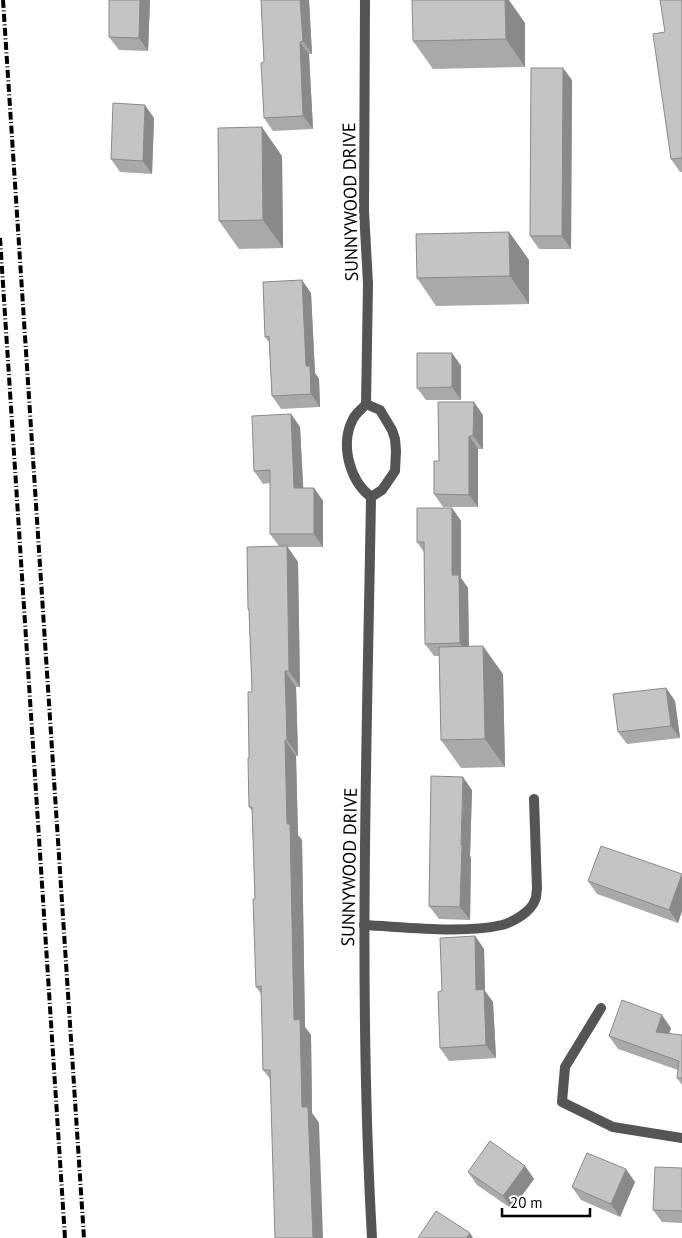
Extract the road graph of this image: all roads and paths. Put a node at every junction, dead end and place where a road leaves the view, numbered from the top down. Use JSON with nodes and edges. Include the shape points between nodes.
{"nodes":[{"id":1,"x":365,"y":0,"type":"edge"},
{"id":2,"x":366,"y":404,"type":"junction"},
{"id":3,"x":371,"y":497,"type":"junction"},
{"id":4,"x":534,"y":799,"type":"dead end"},
{"id":5,"x":364,"y":925,"type":"junction"},
{"id":6,"x":601,"y":1008,"type":"dead end"},
{"id":7,"x":682,"y":1138,"type":"edge"},
{"id":8,"x":372,"y":1238,"type":"edge"}],
"edges":[{"from":1,"to":2,"type":"street","name":"SUNNYWOOD DRIVE"},
{"from":2,"to":3,"type":"street","via":[[354,417],[347,439],[347,452],[358,485]]},
{"from":2,"to":3,"type":"street","via":[[375,407],[384,417],[395,439],[396,451],[395,471],[382,490]]},
{"from":3,"to":5,"type":"street","name":"SUNNYWOOD DRIVE"},
{"from":4,"to":5,"type":"street","via":[[537,889],[535,901],[515,920],[485,928],[458,929]]},
{"from":5,"to":8,"type":"street","name":"SUNNYWOOD DRIVE"},
{"from":6,"to":7,"type":"street","via":[[565,1067],[562,1102],[613,1127]]}]}
